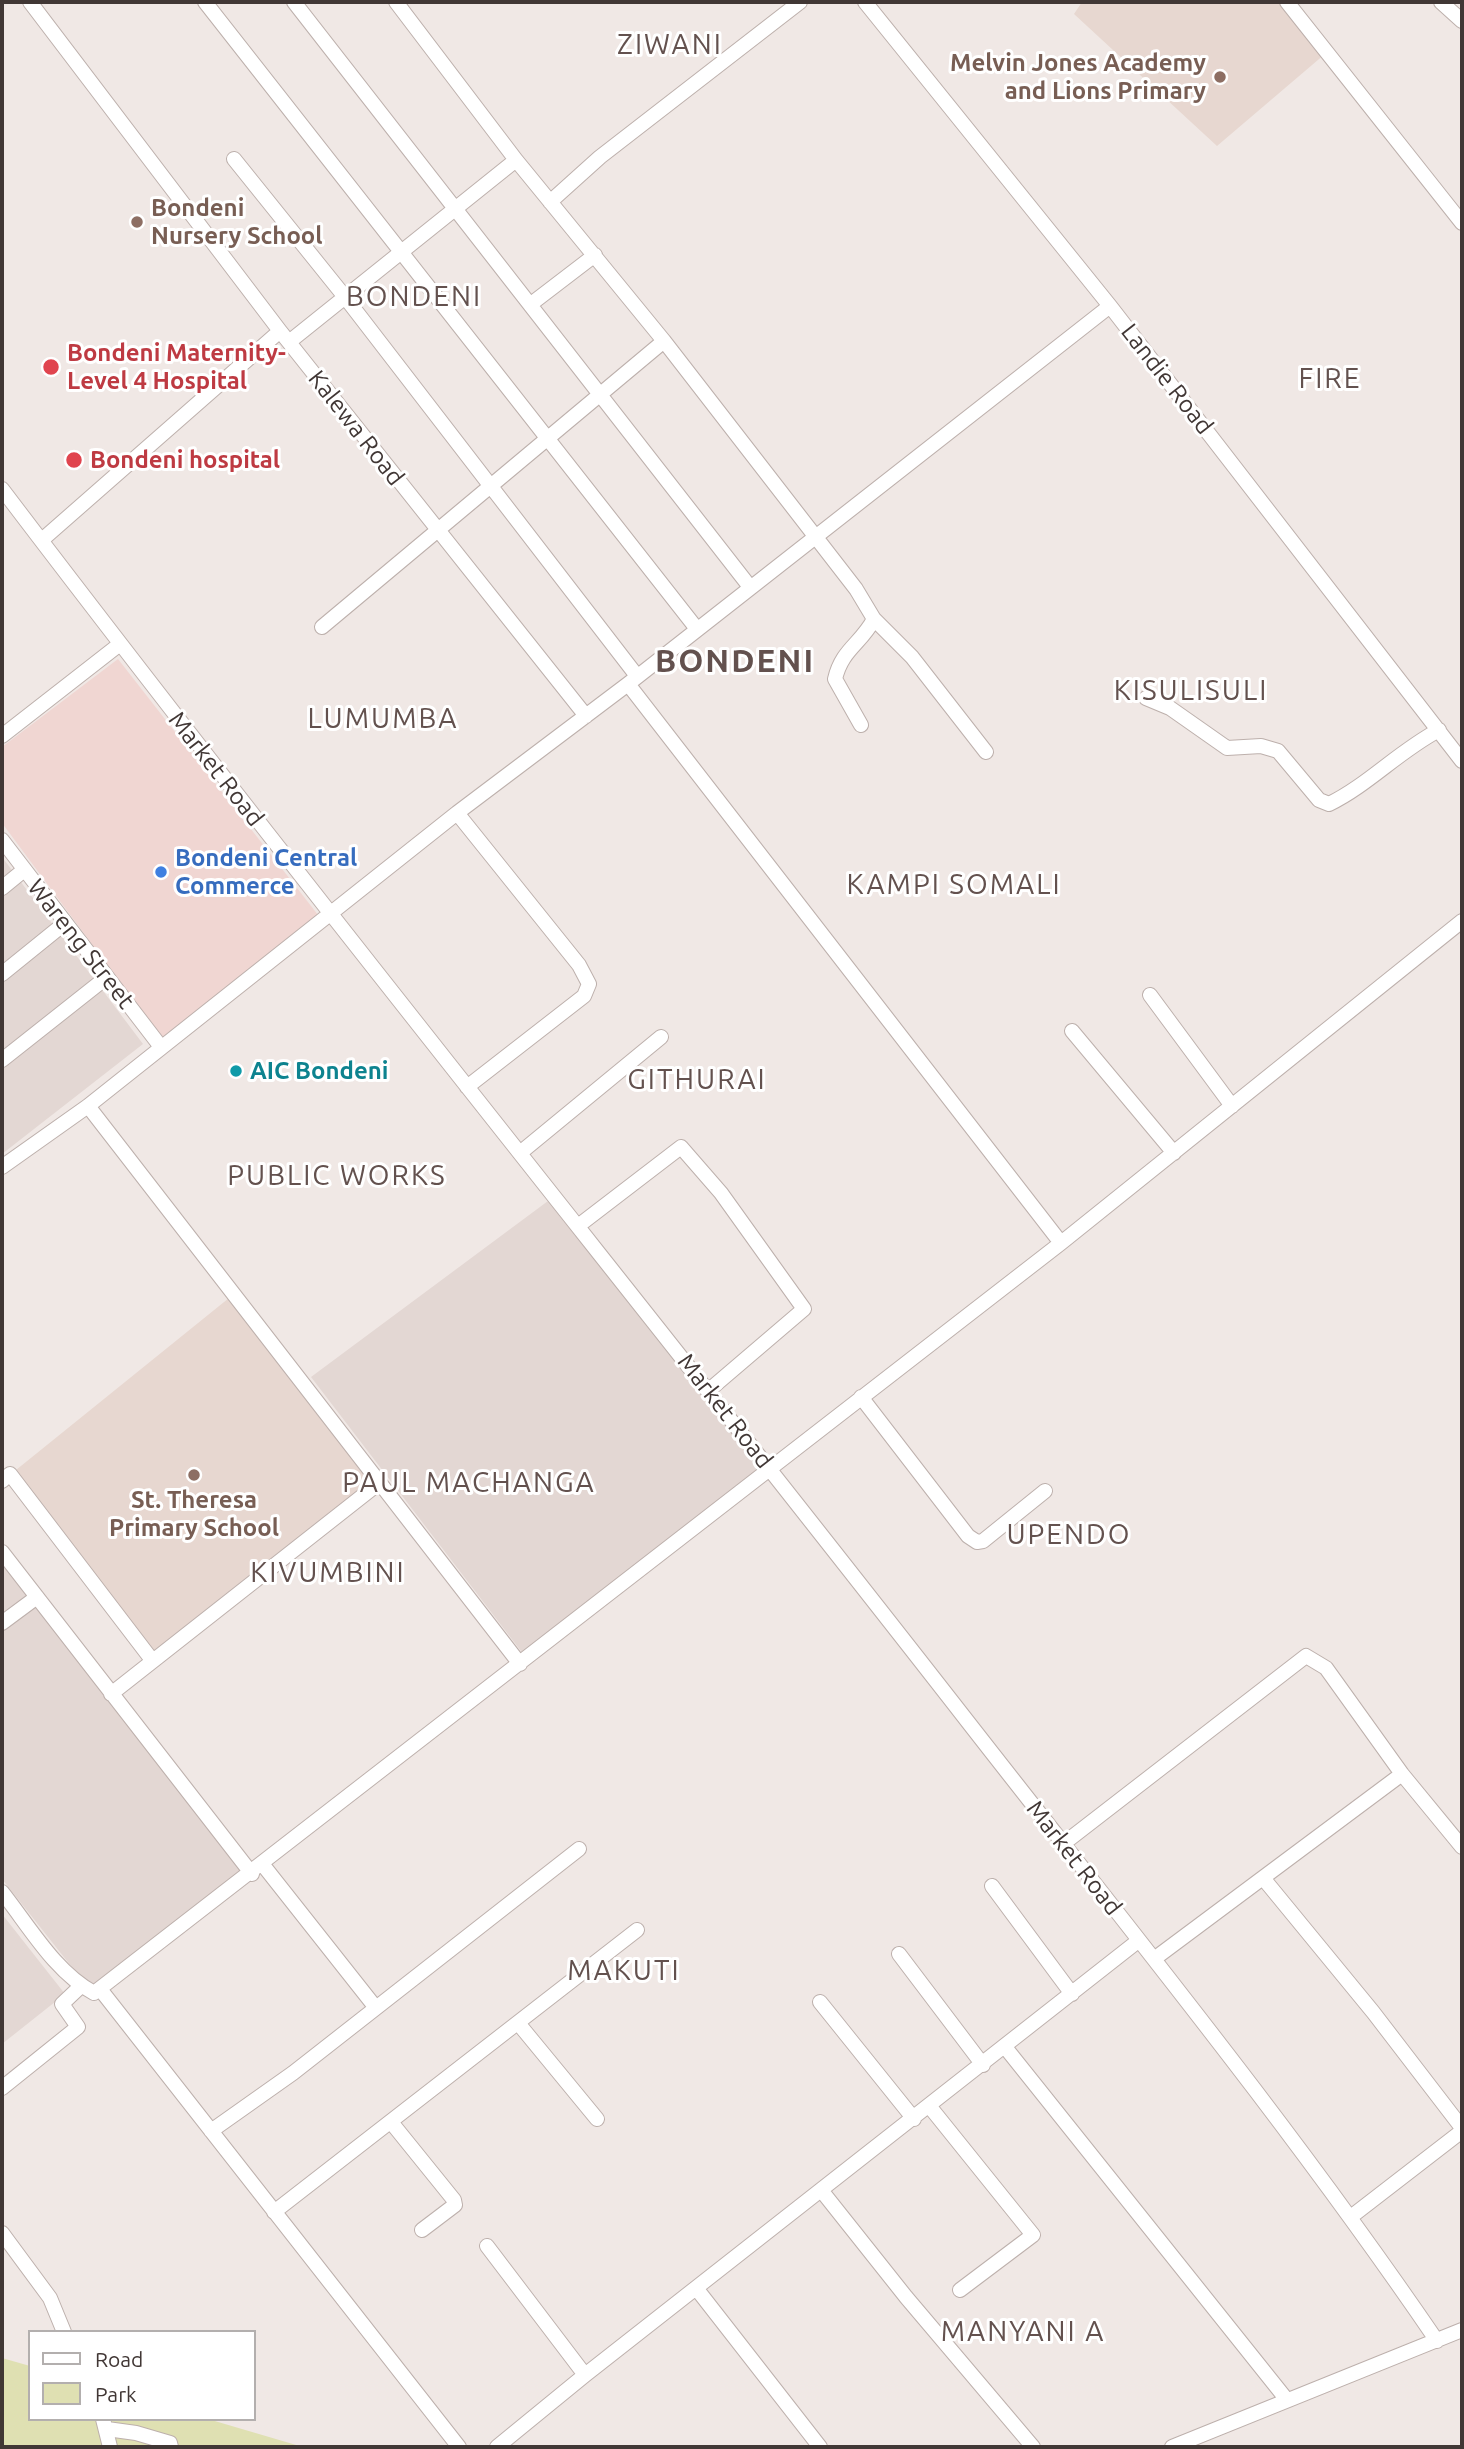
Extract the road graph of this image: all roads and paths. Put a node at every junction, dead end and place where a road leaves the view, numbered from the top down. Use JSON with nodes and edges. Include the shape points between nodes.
{"nodes":[{"id":1,"x":30,"y":2,"type":"edge"},
{"id":2,"x":205,"y":2,"type":"edge"},
{"id":3,"x":294,"y":2,"type":"edge"},
{"id":4,"x":396,"y":2,"type":"edge"},
{"id":5,"x":800,"y":2,"type":"edge"},
{"id":6,"x":865,"y":2,"type":"edge"},
{"id":7,"x":1287,"y":2,"type":"edge"},
{"id":8,"x":1441,"y":2,"type":"edge"},
{"id":9,"x":1462,"y":21,"type":"edge"},
{"id":10,"x":234,"y":159,"type":"dead end"},
{"id":11,"x":516,"y":160,"type":"junction"},
{"id":12,"x":550,"y":202,"type":"junction"},
{"id":13,"x":457,"y":209,"type":"junction"},
{"id":14,"x":1462,"y":223,"type":"edge"},
{"id":15,"x":401,"y":253,"type":"junction"},
{"id":16,"x":595,"y":255,"type":"junction"},
{"id":17,"x":345,"y":297,"type":"junction"},
{"id":18,"x":531,"y":304,"type":"junction"},
{"id":19,"x":1110,"y":306,"type":"junction"},
{"id":20,"x":285,"y":337,"type":"junction"},
{"id":21,"x":664,"y":341,"type":"junction"},
{"id":22,"x":599,"y":393,"type":"junction"},
{"id":23,"x":546,"y":439,"type":"junction"},
{"id":24,"x":491,"y":485,"type":"junction"},
{"id":25,"x":4,"y":497,"type":"edge"},
{"id":26,"x":438,"y":532,"type":"junction"},
{"id":27,"x":814,"y":534,"type":"junction"},
{"id":28,"x":43,"y":539,"type":"junction"},
{"id":29,"x":750,"y":587,"type":"junction"},
{"id":30,"x":874,"y":619,"type":"junction"},
{"id":31,"x":322,"y":626,"type":"dead end"},
{"id":32,"x":697,"y":629,"type":"junction"},
{"id":33,"x":120,"y":644,"type":"junction"},
{"id":34,"x":632,"y":680,"type":"junction"},
{"id":35,"x":1146,"y":698,"type":"dead end"},
{"id":36,"x":586,"y":716,"type":"junction"},
{"id":37,"x":861,"y":726,"type":"dead end"},
{"id":38,"x":1439,"y":730,"type":"junction"},
{"id":39,"x":2,"y":736,"type":"edge"},
{"id":40,"x":986,"y":752,"type":"dead end"},
{"id":41,"x":1462,"y":761,"type":"edge"},
{"id":42,"x":457,"y":813,"type":"junction"},
{"id":43,"x":2,"y":840,"type":"edge"},
{"id":44,"x":24,"y":870,"type":"junction"},
{"id":45,"x":2,"y":888,"type":"edge"},
{"id":46,"x":330,"y":917,"type":"junction"},
{"id":47,"x":1462,"y":920,"type":"edge"},
{"id":48,"x":65,"y":923,"type":"junction"},
{"id":49,"x":2,"y":974,"type":"edge"},
{"id":50,"x":107,"y":977,"type":"junction"},
{"id":51,"x":1150,"y":995,"type":"dead end"},
{"id":52,"x":1072,"y":1031,"type":"dead end"},
{"id":53,"x":661,"y":1037,"type":"dead end"},
{"id":54,"x":161,"y":1047,"type":"junction"},
{"id":55,"x":2,"y":1060,"type":"edge"},
{"id":56,"x":467,"y":1087,"type":"junction"},
{"id":57,"x":88,"y":1106,"type":"junction"},
{"id":58,"x":1232,"y":1106,"type":"junction"},
{"id":59,"x":520,"y":1153,"type":"junction"},
{"id":60,"x":1174,"y":1153,"type":"junction"},
{"id":61,"x":2,"y":1167,"type":"edge"},
{"id":62,"x":578,"y":1226,"type":"junction"},
{"id":63,"x":1060,"y":1243,"type":"junction"},
{"id":64,"x":708,"y":1391,"type":"junction"},
{"id":65,"x":862,"y":1397,"type":"junction"},
{"id":66,"x":769,"y":1468,"type":"junction"},
{"id":67,"x":2,"y":1480,"type":"edge"},
{"id":68,"x":379,"y":1483,"type":"junction"},
{"id":69,"x":1045,"y":1490,"type":"dead end"},
{"id":70,"x":2,"y":1552,"type":"edge"},
{"id":71,"x":37,"y":1597,"type":"junction"},
{"id":72,"x":2,"y":1623,"type":"edge"},
{"id":73,"x":152,"y":1660,"type":"junction"},
{"id":74,"x":520,"y":1664,"type":"junction"},
{"id":75,"x":111,"y":1694,"type":"junction"},
{"id":76,"x":1402,"y":1774,"type":"junction"},
{"id":77,"x":1063,"y":1844,"type":"junction"},
{"id":78,"x":1462,"y":1847,"type":"edge"},
{"id":79,"x":579,"y":1849,"type":"dead end"},
{"id":80,"x":258,"y":1870,"type":"junction"},
{"id":81,"x":1263,"y":1878,"type":"junction"},
{"id":82,"x":992,"y":1886,"type":"dead end"},
{"id":83,"x":2,"y":1892,"type":"edge"},
{"id":84,"x":637,"y":1930,"type":"dead end"},
{"id":85,"x":1138,"y":1941,"type":"junction"},
{"id":86,"x":899,"y":1954,"type":"dead end"},
{"id":87,"x":1154,"y":1959,"type":"junction"},
{"id":88,"x":100,"y":1989,"type":"junction"},
{"id":89,"x":1072,"y":1994,"type":"junction"},
{"id":90,"x":71,"y":1996,"type":"junction"},
{"id":91,"x":820,"y":2002,"type":"dead end"},
{"id":92,"x":376,"y":2008,"type":"junction"},
{"id":93,"x":518,"y":2023,"type":"junction"},
{"id":94,"x":1005,"y":2047,"type":"junction"},
{"id":95,"x":983,"y":2064,"type":"junction"},
{"id":96,"x":2,"y":2088,"type":"edge"},
{"id":97,"x":930,"y":2107,"type":"junction"},
{"id":98,"x":597,"y":2119,"type":"dead end"},
{"id":99,"x":914,"y":2119,"type":"junction"},
{"id":100,"x":391,"y":2122,"type":"junction"},
{"id":101,"x":1462,"y":2129,"type":"edge"},
{"id":102,"x":211,"y":2131,"type":"junction"},
{"id":103,"x":821,"y":2190,"type":"junction"},
{"id":104,"x":274,"y":2212,"type":"junction"},
{"id":105,"x":1352,"y":2216,"type":"junction"},
{"id":106,"x":422,"y":2230,"type":"dead end"},
{"id":107,"x":2,"y":2233,"type":"edge"},
{"id":108,"x":487,"y":2246,"type":"dead end"},
{"id":109,"x":696,"y":2288,"type":"junction"},
{"id":110,"x":960,"y":2290,"type":"dead end"},
{"id":111,"x":63,"y":2330,"type":"edge"},
{"id":112,"x":1462,"y":2330,"type":"edge"},
{"id":113,"x":1437,"y":2341,"type":"junction"},
{"id":114,"x":585,"y":2375,"type":"junction"},
{"id":115,"x":1287,"y":2400,"type":"junction"},
{"id":116,"x":105,"y":2424,"type":"edge"},
{"id":117,"x":110,"y":2447,"type":"edge"},
{"id":118,"x":172,"y":2447,"type":"edge"},
{"id":119,"x":459,"y":2447,"type":"edge"},
{"id":120,"x":497,"y":2447,"type":"edge"},
{"id":121,"x":820,"y":2447,"type":"edge"},
{"id":122,"x":1034,"y":2447,"type":"edge"},
{"id":123,"x":1172,"y":2447,"type":"edge"}],
"edges":[{"from":1,"to":20,"type":"street","name":"Kalewa Road"},
{"from":2,"to":15,"type":"street"},
{"from":3,"to":13,"type":"street"},
{"from":4,"to":11,"type":"street"},
{"from":5,"to":12,"type":"street","via":[[600,157]]},
{"from":6,"to":19,"type":"street","name":"Landie Road"},
{"from":7,"to":14,"type":"street"},
{"from":8,"to":9,"type":"street"},
{"from":10,"to":17,"type":"street"},
{"from":11,"to":12,"type":"street"},
{"from":11,"to":13,"type":"street"},
{"from":12,"to":16,"type":"street"},
{"from":13,"to":15,"type":"street"},
{"from":13,"to":18,"type":"street"},
{"from":15,"to":17,"type":"street"},
{"from":15,"to":23,"type":"street"},
{"from":16,"to":18,"type":"street"},
{"from":16,"to":21,"type":"street"},
{"from":17,"to":20,"type":"street"},
{"from":17,"to":24,"type":"street"},
{"from":18,"to":22,"type":"street"},
{"from":19,"to":27,"type":"street"},
{"from":19,"to":38,"type":"street","name":"Landie Road"},
{"from":20,"to":26,"type":"street","name":"Kalewa Road"},
{"from":20,"to":28,"type":"street"},
{"from":21,"to":22,"type":"street"},
{"from":21,"to":27,"type":"street"},
{"from":22,"to":23,"type":"street"},
{"from":22,"to":29,"type":"street"},
{"from":23,"to":24,"type":"street"},
{"from":23,"to":32,"type":"street"},
{"from":24,"to":26,"type":"street"},
{"from":24,"to":34,"type":"street"},
{"from":25,"to":28,"type":"street","name":"Market Road"},
{"from":26,"to":31,"type":"street"},
{"from":26,"to":36,"type":"street","name":"Kalewa Road"},
{"from":27,"to":29,"type":"street"},
{"from":27,"to":30,"type":"street"},
{"from":28,"to":33,"type":"street","name":"Market Road"},
{"from":29,"to":32,"type":"street"},
{"from":30,"to":37,"type":"street","via":[[839,660],[835,679]]},
{"from":30,"to":40,"type":"street","via":[[912,657]]},
{"from":32,"to":34,"type":"street"},
{"from":33,"to":39,"type":"street"},
{"from":33,"to":46,"type":"street","name":"Market Road"},
{"from":34,"to":36,"type":"street"},
{"from":34,"to":63,"type":"street"},
{"from":35,"to":38,"type":"street","via":[[1170,708],[1227,748],[1261,746],[1278,751],[1319,800],[1329,804]]},
{"from":36,"to":42,"type":"street"},
{"from":38,"to":41,"type":"street","name":"Landie Road"},
{"from":42,"to":46,"type":"street"},
{"from":42,"to":56,"type":"street","via":[[579,965],[589,984],[584,996]]},
{"from":43,"to":44,"type":"street","name":"Wareng Street"},
{"from":44,"to":45,"type":"street"},
{"from":44,"to":48,"type":"street","name":"Wareng Street"},
{"from":46,"to":54,"type":"street"},
{"from":46,"to":56,"type":"street","name":"Market Road"},
{"from":47,"to":58,"type":"street"},
{"from":48,"to":49,"type":"street"},
{"from":48,"to":50,"type":"street","name":"Wareng Street"},
{"from":50,"to":54,"type":"street","name":"Wareng Street"},
{"from":50,"to":55,"type":"street"},
{"from":51,"to":58,"type":"street"},
{"from":52,"to":60,"type":"street"},
{"from":53,"to":59,"type":"street"},
{"from":54,"to":57,"type":"street"},
{"from":56,"to":59,"type":"street","name":"Market Road"},
{"from":57,"to":61,"type":"street"},
{"from":57,"to":68,"type":"street"},
{"from":58,"to":60,"type":"street"},
{"from":59,"to":62,"type":"street","name":"Market Road"},
{"from":60,"to":63,"type":"street"},
{"from":62,"to":64,"type":"street","name":"Market Road"},
{"from":62,"to":64,"type":"street","via":[[681,1147],[721,1192],[804,1309]]},
{"from":63,"to":65,"type":"street"},
{"from":64,"to":66,"type":"street","name":"Market Road"},
{"from":65,"to":66,"type":"street"},
{"from":65,"to":69,"type":"street","via":[[960,1527],[977,1542]]},
{"from":66,"to":74,"type":"street"},
{"from":66,"to":77,"type":"street","name":"Market Road"},
{"from":67,"to":73,"type":"street","via":[[10,1474]]},
{"from":68,"to":73,"type":"street"},
{"from":68,"to":74,"type":"street"},
{"from":70,"to":71,"type":"street"},
{"from":71,"to":72,"type":"street"},
{"from":71,"to":75,"type":"street"},
{"from":73,"to":75,"type":"street"},
{"from":74,"to":80,"type":"street"},
{"from":75,"to":80,"type":"street"},
{"from":76,"to":77,"type":"street","via":[[1326,1668],[1306,1656]]},
{"from":76,"to":78,"type":"street"},
{"from":76,"to":81,"type":"street"},
{"from":77,"to":85,"type":"street","name":"Market Road"},
{"from":79,"to":92,"type":"street"},
{"from":80,"to":88,"type":"street"},
{"from":80,"to":92,"type":"street"},
{"from":81,"to":87,"type":"street"},
{"from":81,"to":101,"type":"street"},
{"from":82,"to":89,"type":"street"},
{"from":83,"to":90,"type":"street","via":[[55,1960]]},
{"from":84,"to":93,"type":"street"},
{"from":85,"to":87,"type":"street","name":"Market Road"},
{"from":85,"to":89,"type":"street"},
{"from":86,"to":95,"type":"street"},
{"from":87,"to":105,"type":"street","name":"Market Road"},
{"from":88,"to":90,"type":"street"},
{"from":88,"to":102,"type":"street"},
{"from":89,"to":94,"type":"street"},
{"from":90,"to":96,"type":"street","via":[[78,2027]]},
{"from":91,"to":99,"type":"street"},
{"from":92,"to":102,"type":"street"},
{"from":93,"to":98,"type":"street"},
{"from":93,"to":100,"type":"street"},
{"from":94,"to":95,"type":"street"},
{"from":94,"to":115,"type":"street"},
{"from":95,"to":97,"type":"street"},
{"from":97,"to":99,"type":"street"},
{"from":97,"to":110,"type":"street","via":[[1033,2235]]},
{"from":99,"to":103,"type":"street"},
{"from":100,"to":104,"type":"street"},
{"from":100,"to":106,"type":"street","via":[[454,2200],[454,2205]]},
{"from":101,"to":105,"type":"street"},
{"from":102,"to":104,"type":"street"},
{"from":103,"to":109,"type":"street"},
{"from":103,"to":122,"type":"street"},
{"from":104,"to":119,"type":"street"},
{"from":105,"to":113,"type":"street","name":"Market Road"},
{"from":107,"to":111,"type":"street","via":[[50,2298]]},
{"from":108,"to":114,"type":"street"},
{"from":109,"to":114,"type":"street"},
{"from":109,"to":121,"type":"street"},
{"from":112,"to":113,"type":"street"},
{"from":113,"to":115,"type":"street"},
{"from":114,"to":120,"type":"street"},
{"from":115,"to":123,"type":"street"},
{"from":116,"to":117,"type":"street"},
{"from":116,"to":118,"type":"street"}]}
